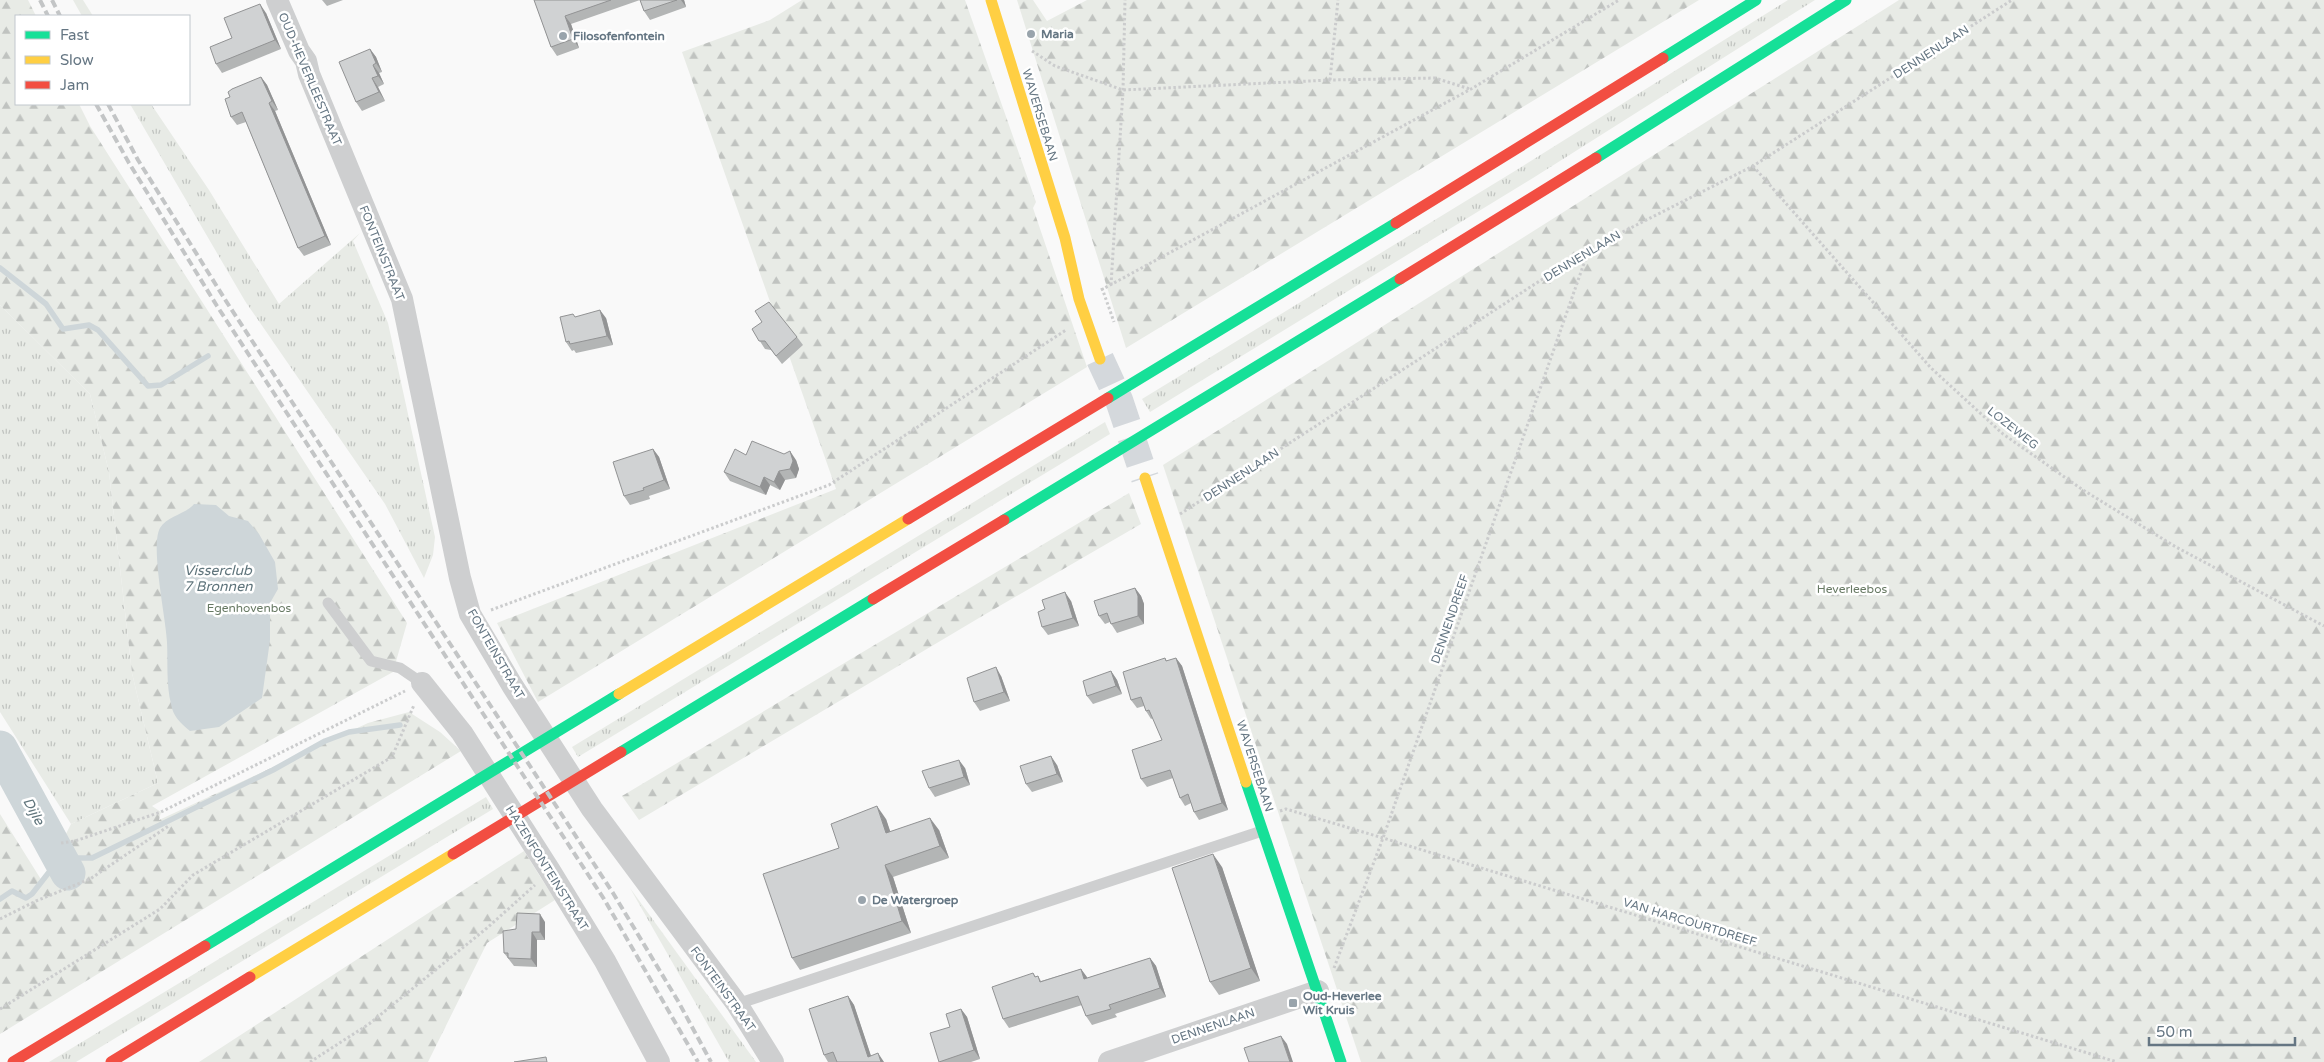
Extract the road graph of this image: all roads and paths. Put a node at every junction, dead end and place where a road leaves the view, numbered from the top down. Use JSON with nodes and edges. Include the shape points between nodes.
{"nodes":[{"id":1,"x":277,"y":0,"type":"edge"},
{"id":2,"x":991,"y":0,"type":"edge"},
{"id":3,"x":1125,"y":0,"type":"edge"},
{"id":4,"x":1338,"y":0,"type":"edge"},
{"id":5,"x":1619,"y":0,"type":"edge"},
{"id":6,"x":1756,"y":0,"type":"edge"},
{"id":7,"x":1846,"y":0,"type":"edge"},
{"id":8,"x":2012,"y":0,"type":"edge"},
{"id":9,"x":1005,"y":49,"type":"junction"},
{"id":10,"x":1330,"y":80,"type":"junction"},
{"id":11,"x":1471,"y":89,"type":"junction"},
{"id":12,"x":1123,"y":90,"type":"junction"},
{"id":13,"x":344,"y":157,"type":"joint"},
{"id":14,"x":1752,"y":166,"type":"junction"},
{"id":15,"x":1065,"y":238,"type":"junction"},
{"id":16,"x":1589,"y":249,"type":"junction"},
{"id":17,"x":1089,"y":285,"type":"dead end"},
{"id":18,"x":1112,"y":286,"type":"junction"},
{"id":19,"x":1112,"y":314,"type":"dead end"},
{"id":20,"x":1069,"y":328,"type":"dead end"},
{"id":21,"x":1107,"y":355,"type":"tunnel mouth"},
{"id":22,"x":1144,"y":478,"type":"tunnel mouth"},
{"id":23,"x":1161,"y":527,"type":"junction"},
{"id":24,"x":328,"y":603,"type":"dead end"},
{"id":25,"x":470,"y":614,"type":"junction"},
{"id":26,"x":2324,"y":626,"type":"edge"},
{"id":27,"x":422,"y":683,"type":"junction"},
{"id":28,"x":1257,"y":817,"type":"junction"},
{"id":29,"x":170,"y":825,"type":"dead end"},
{"id":30,"x":1262,"y":831,"type":"junction"},
{"id":31,"x":1383,"y":838,"type":"junction"},
{"id":32,"x":61,"y":843,"type":"dead end"},
{"id":33,"x":550,"y":871,"type":"junction"},
{"id":34,"x":0,"y":919,"type":"edge"},
{"id":35,"x":1318,"y":991,"type":"junction"},
{"id":36,"x":737,"y":1004,"type":"junction"},
{"id":37,"x":0,"y":1010,"type":"edge"},
{"id":38,"x":13,"y":1062,"type":"edge"},
{"id":39,"x":110,"y":1062,"type":"edge"},
{"id":40,"x":310,"y":1062,"type":"edge"},
{"id":41,"x":659,"y":1062,"type":"edge"},
{"id":42,"x":773,"y":1062,"type":"edge"},
{"id":43,"x":1109,"y":1062,"type":"edge"},
{"id":44,"x":1341,"y":1062,"type":"edge"},
{"id":45,"x":2117,"y":1062,"type":"edge"}],
"edges":[{"from":1,"to":13,"type":"street","name":"OUD-HEVERLEESTRAAT","via":[[306,61],[308,74]]},
{"from":2,"to":9,"type":"main road","name":"WAVERSEBAAN"},
{"from":3,"to":12,"type":"path"},
{"from":4,"to":10,"type":"path"},
{"from":5,"to":11,"type":"path"},
{"from":6,"to":38,"type":"main road","via":[[1069,423]]},
{"from":7,"to":39,"type":"main road","via":[[1543,192],[1179,415]]},
{"from":8,"to":14,"type":"path","name":"DENNENLAAN"},
{"from":9,"to":12,"type":"path","via":[[1024,46],[1055,66]]},
{"from":9,"to":15,"type":"main road","name":"WAVERSEBAAN"},
{"from":10,"to":11,"type":"path","via":[[1435,78]]},
{"from":10,"to":12,"type":"path"},
{"from":11,"to":18,"type":"path"},
{"from":12,"to":18,"type":"path"},
{"from":13,"to":25,"type":"street","name":"FONTEINSTRAAT","via":[[402,299]]},
{"from":14,"to":16,"type":"path","name":"DENNENLAAN"},
{"from":14,"to":26,"type":"path","name":"LOZEWEG","via":[[1931,368],[2002,434],[2083,490],[2176,547]]},
{"from":15,"to":17,"type":"main road","name":"WAVERSEBAAN"},
{"from":15,"to":21,"type":"main road","name":"WAVERSEBAAN","via":[[1079,298]]},
{"from":16,"to":23,"type":"path","name":"DENNENLAAN"},
{"from":16,"to":31,"type":"path","name":"DENNENDREEF"},
{"from":18,"to":19,"type":"path","via":[[1103,289]]},
{"from":20,"to":25,"type":"path","via":[[829,486],[495,609]]},
{"from":22,"to":23,"type":"main road","name":"WAVERSEBAAN"},
{"from":23,"to":28,"type":"main road","name":"WAVERSEBAAN"},
{"from":24,"to":27,"type":"lane","via":[[371,661],[400,668]]},
{"from":25,"to":36,"type":"street","name":"FONTEINSTRAAT","via":[[602,825]]},
{"from":27,"to":32,"type":"path","via":[[161,812]]},
{"from":27,"to":33,"type":"street","name":"HAZENFONTEINSTRAAT","via":[[462,733]]},
{"from":27,"to":37,"type":"path","via":[[392,757],[193,875],[160,909]]},
{"from":28,"to":30,"type":"main road","name":"WAVERSEBAAN"},
{"from":28,"to":31,"type":"path","name":"VAN HARCOURTDREEF","via":[[1286,809]]},
{"from":29,"to":34,"type":"path","via":[[90,878]]},
{"from":30,"to":35,"type":"main road","name":"WAVERSEBAAN"},
{"from":30,"to":36,"type":"lane"},
{"from":31,"to":35,"type":"path","name":"DENNENDREEF","via":[[1336,964]]},
{"from":31,"to":45,"type":"path","name":"VAN HARCOURTDREEF"},
{"from":33,"to":40,"type":"path","via":[[488,928],[369,1024]]},
{"from":33,"to":41,"type":"street","name":"HAZENFONTEINSTRAAT","via":[[605,960]]},
{"from":35,"to":43,"type":"street","name":"DENNENLAAN"},
{"from":35,"to":44,"type":"main road","name":"WAVERSEBAAN"},
{"from":36,"to":42,"type":"street","name":"FONTEINSTRAAT"}]}
